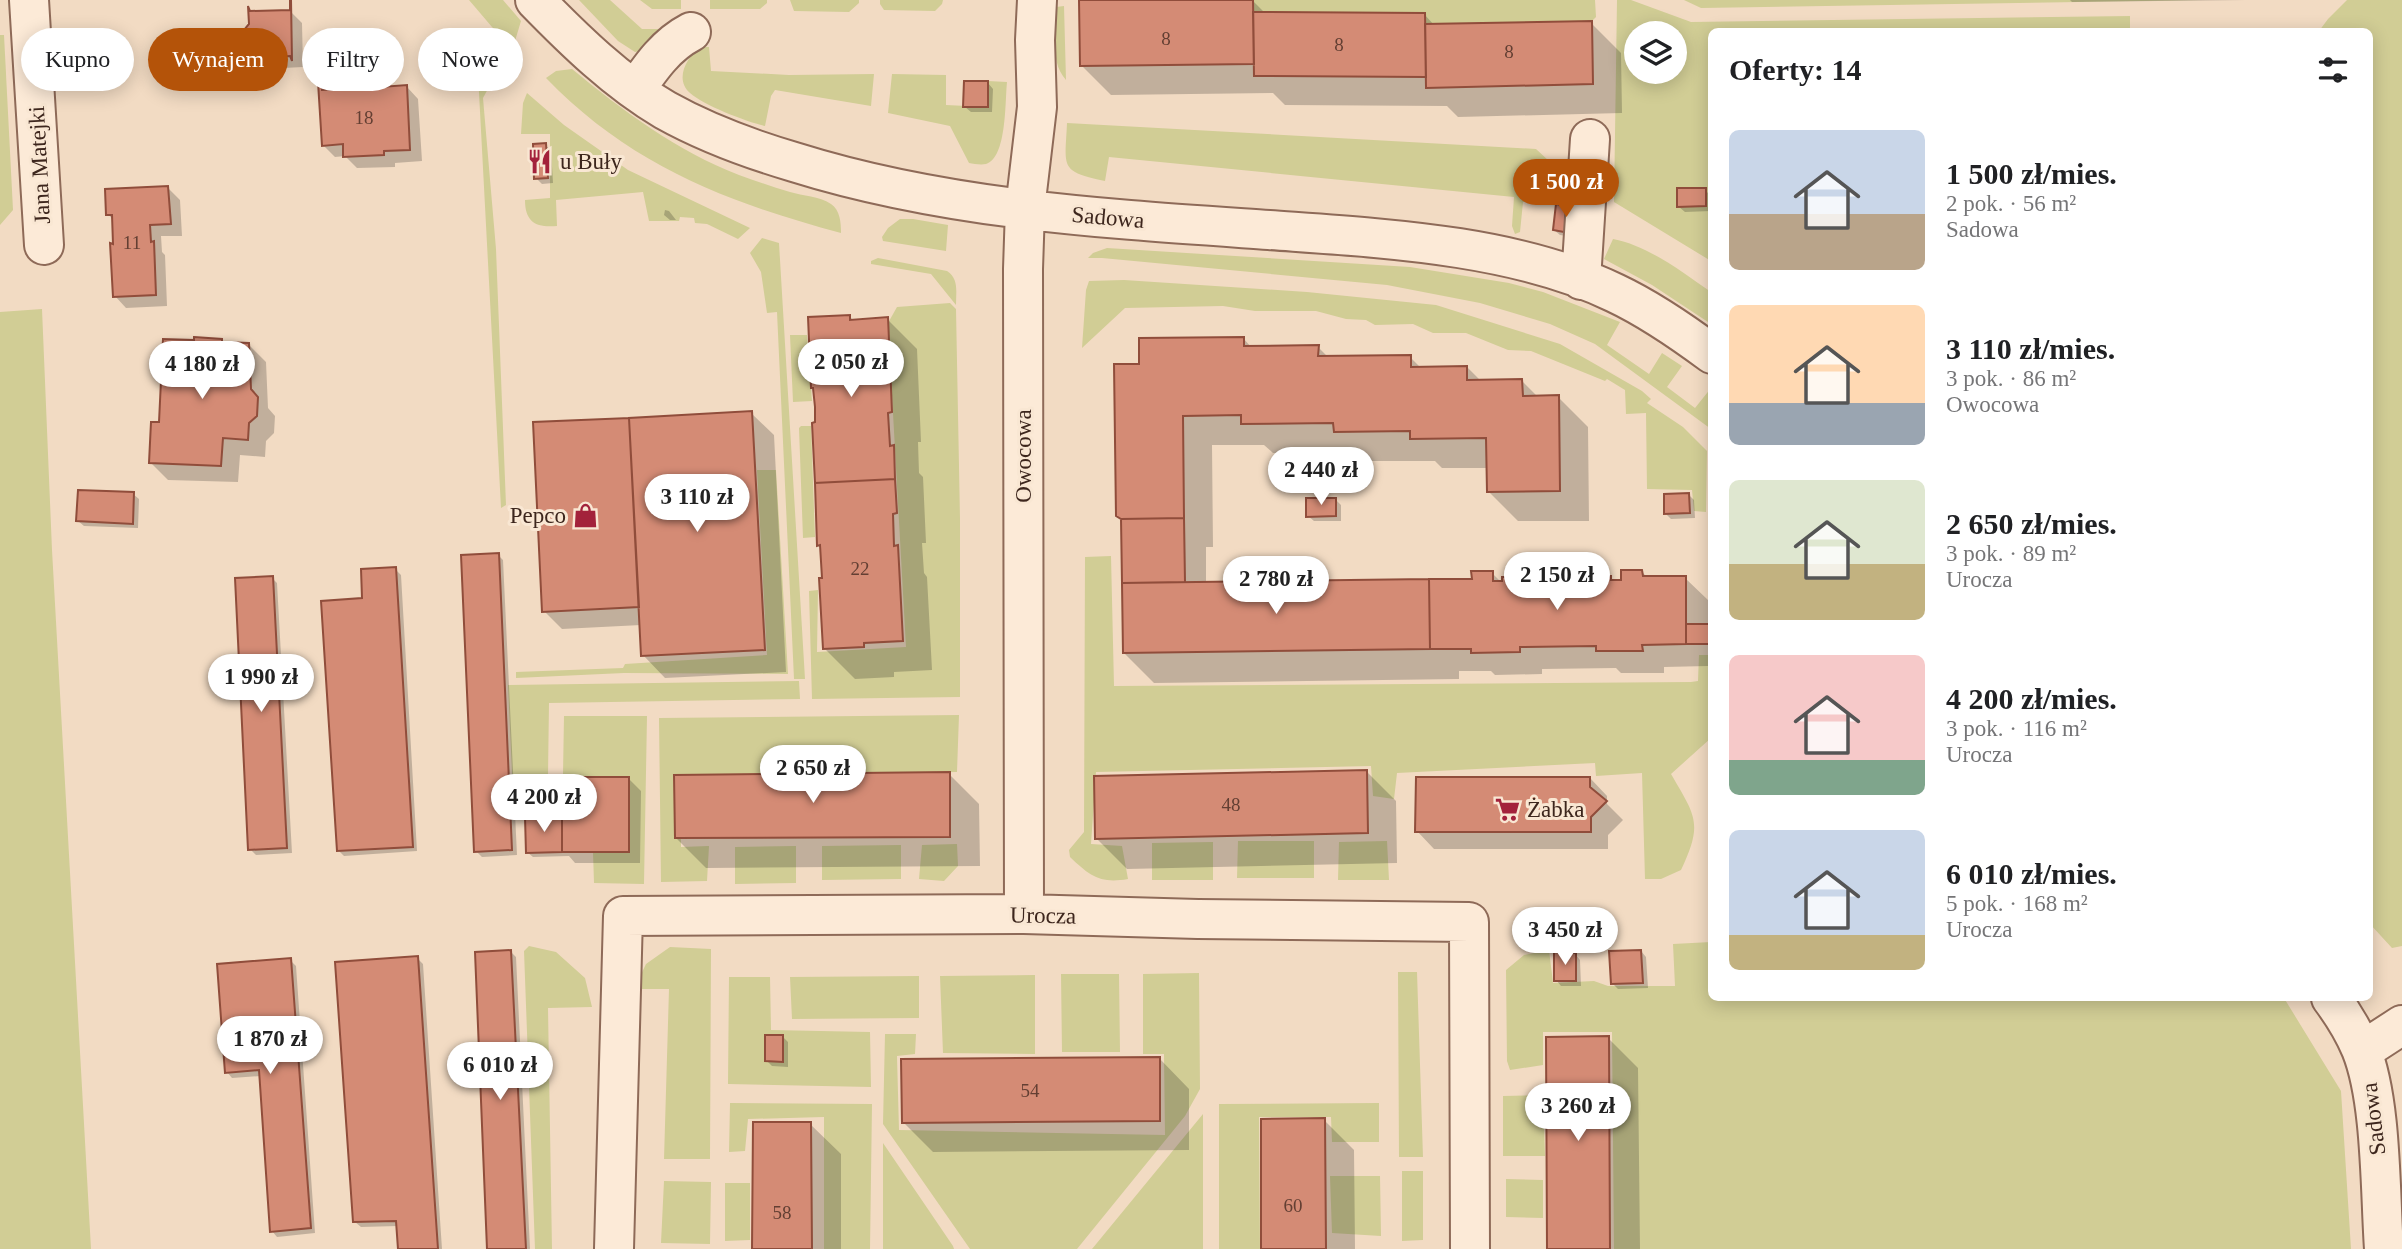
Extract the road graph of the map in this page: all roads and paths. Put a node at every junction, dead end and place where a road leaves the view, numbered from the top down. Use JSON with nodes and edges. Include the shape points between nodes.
{"nodes":[{"id":1,"x":29,"y":0,"type":"edge"},
{"id":2,"x":535,"y":0,"type":"edge"},
{"id":3,"x":1037,"y":0,"type":"edge"},
{"id":4,"x":691,"y":32,"type":"dead end"},
{"id":5,"x":635,"y":90,"type":"junction"},
{"id":6,"x":1590,"y":139,"type":"dead end"},
{"id":7,"x":1025,"y":209,"type":"junction"},
{"id":8,"x":44,"y":245,"type":"dead end"},
{"id":9,"x":1581,"y":279,"type":"junction"},
{"id":10,"x":1708,"y":351,"type":"edge"},
{"id":11,"x":1024,"y":914,"type":"junction"},
{"id":12,"x":2333,"y":1001,"type":"edge"},
{"id":13,"x":2402,"y":1025,"type":"edge"},
{"id":14,"x":2362,"y":1051,"type":"junction"},
{"id":15,"x":614,"y":1249,"type":"edge"},
{"id":16,"x":1470,"y":1249,"type":"edge"},
{"id":17,"x":2384,"y":1249,"type":"edge"}],
"edges":[{"from":1,"to":8,"type":"street","name":"Jana Matejki"},
{"from":2,"to":5,"type":"street","name":"Sadowa"},
{"from":3,"to":7,"type":"street","name":"Owocowa","via":[[1037,107]]},
{"from":4,"to":5,"type":"street","via":[[671,46]]},
{"from":5,"to":7,"type":"street","name":"Sadowa","via":[[724,139],[808,167],[869,184]]},
{"from":6,"to":9,"type":"street"},
{"from":7,"to":9,"type":"street","name":"Sadowa","via":[[1449,247]]},
{"from":7,"to":11,"type":"street","name":"Owocowa"},
{"from":9,"to":10,"type":"street","name":"Sadowa","via":[[1628,300]]},
{"from":11,"to":15,"type":"street","name":"Urocza","via":[[623,916]]},
{"from":11,"to":16,"type":"street","name":"Urocza","via":[[1469,922]]},
{"from":12,"to":14,"type":"street","name":"Sadowa"},
{"from":13,"to":14,"type":"street"},
{"from":14,"to":17,"type":"street","name":"Sadowa","via":[[2376,1115]]}]}
